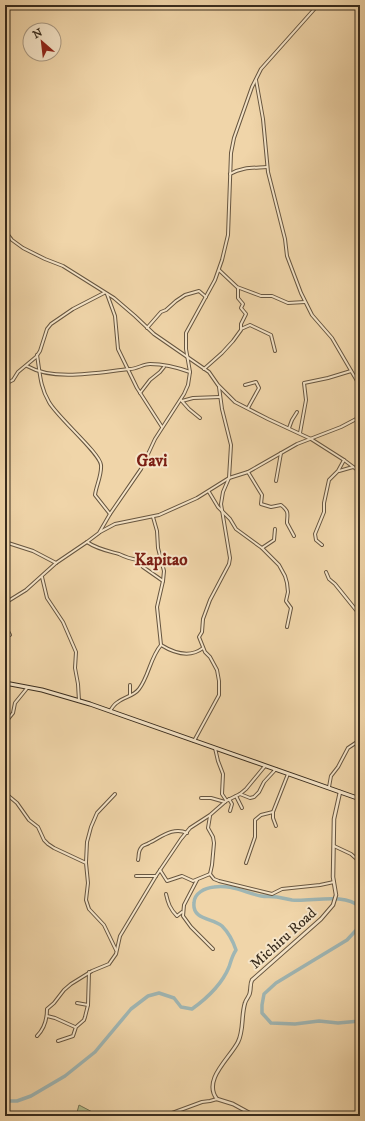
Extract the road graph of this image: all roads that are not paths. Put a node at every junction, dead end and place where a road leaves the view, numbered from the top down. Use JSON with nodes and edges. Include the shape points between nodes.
{"nodes":[{"id":1,"x":318,"y":5,"type":"edge"},
{"id":2,"x":256,"y":79,"type":"junction"},
{"id":3,"x":267,"y":167,"type":"junction"},
{"id":4,"x":230,"y":174,"type":"junction"},
{"id":5,"x":5,"y":232,"type":"edge"},
{"id":6,"x":219,"y":270,"type":"junction"},
{"id":7,"x":238,"y":288,"type":"junction"},
{"id":8,"x":104,"y":293,"type":"junction"},
{"id":9,"x":107,"y":294,"type":"junction"},
{"id":10,"x":206,"y":297,"type":"junction"},
{"id":11,"x":305,"y":302,"type":"junction"},
{"id":12,"x":147,"y":328,"type":"junction"},
{"id":13,"x":242,"y":329,"type":"junction"},
{"id":14,"x":275,"y":351,"type":"dead end"},
{"id":15,"x":37,"y":355,"type":"junction"},
{"id":16,"x":187,"y":357,"type":"junction"},
{"id":17,"x":27,"y":366,"type":"junction"},
{"id":18,"x":165,"y":366,"type":"junction"},
{"id":19,"x":204,"y":368,"type":"junction"},
{"id":20,"x":128,"y":369,"type":"junction"},
{"id":21,"x":40,"y":371,"type":"junction"},
{"id":22,"x":351,"y":371,"type":"junction"},
{"id":23,"x":190,"y":372,"type":"junction"},
{"id":24,"x":5,"y":384,"type":"edge"},
{"id":25,"x":218,"y":385,"type":"junction"},
{"id":26,"x":246,"y":385,"type":"dead end"},
{"id":27,"x":360,"y":386,"type":"edge"},
{"id":28,"x":140,"y":393,"type":"junction"},
{"id":29,"x":220,"y":397,"type":"junction"},
{"id":30,"x":181,"y":400,"type":"junction"},
{"id":31,"x":248,"y":408,"type":"junction"},
{"id":32,"x":296,"y":412,"type":"dead end"},
{"id":33,"x":360,"y":417,"type":"edge"},
{"id":34,"x":200,"y":418,"type":"dead end"},
{"id":35,"x":162,"y":427,"type":"junction"},
{"id":36,"x":289,"y":428,"type":"junction"},
{"id":37,"x":300,"y":433,"type":"junction"},
{"id":38,"x":310,"y":439,"type":"junction"},
{"id":39,"x":281,"y":452,"type":"junction"},
{"id":40,"x":344,"y":460,"type":"junction"},
{"id":41,"x":353,"y":467,"type":"junction"},
{"id":42,"x":338,"y":471,"type":"junction"},
{"id":43,"x":248,"y":472,"type":"junction"},
{"id":44,"x":360,"y":472,"type":"edge"},
{"id":45,"x":229,"y":478,"type":"junction"},
{"id":46,"x":276,"y":481,"type":"dead end"},
{"id":47,"x":209,"y":492,"type":"junction"},
{"id":48,"x":221,"y":510,"type":"junction"},
{"id":49,"x":110,"y":514,"type":"junction"},
{"id":50,"x":152,"y":516,"type":"junction"},
{"id":51,"x":275,"y":529,"type":"dead end"},
{"id":52,"x":99,"y":533,"type":"junction"},
{"id":53,"x":294,"y":536,"type":"dead end"},
{"id":54,"x":5,"y":542,"type":"edge"},
{"id":55,"x":87,"y":542,"type":"junction"},
{"id":56,"x":322,"y":545,"type":"dead end"},
{"id":57,"x":262,"y":548,"type":"junction"},
{"id":58,"x":56,"y":563,"type":"junction"},
{"id":59,"x":326,"y":572,"type":"dead end"},
{"id":60,"x":42,"y":577,"type":"junction"},
{"id":61,"x":163,"y":581,"type":"junction"},
{"id":62,"x":5,"y":603,"type":"edge"},
{"id":63,"x":360,"y":615,"type":"edge"},
{"id":64,"x":5,"y":626,"type":"edge"},
{"id":65,"x":287,"y":627,"type":"dead end"},
{"id":66,"x":10,"y":635,"type":"dead end"},
{"id":67,"x":161,"y":645,"type":"junction"},
{"id":68,"x":204,"y":648,"type":"junction"},
{"id":69,"x":200,"y":651,"type":"junction"},
{"id":70,"x":205,"y":652,"type":"junction"},
{"id":71,"x":5,"y":683,"type":"edge"},
{"id":72,"x":130,"y":685,"type":"dead end"},
{"id":73,"x":28,"y":687,"type":"junction"},
{"id":74,"x":130,"y":695,"type":"junction"},
{"id":75,"x":78,"y":701,"type":"junction"},
{"id":76,"x":110,"y":711,"type":"junction"},
{"id":77,"x":5,"y":723,"type":"edge"},
{"id":78,"x":360,"y":740,"type":"edge"},
{"id":79,"x":194,"y":741,"type":"junction"},
{"id":80,"x":215,"y":748,"type":"junction"},
{"id":81,"x":266,"y":766,"type":"junction"},
{"id":82,"x":276,"y":769,"type":"junction"},
{"id":83,"x":288,"y":774,"type":"junction"},
{"id":84,"x":329,"y":787,"type":"junction"},
{"id":85,"x":341,"y":792,"type":"junction"},
{"id":86,"x":5,"y":793,"type":"edge"},
{"id":87,"x":115,"y":794,"type":"dead end"},
{"id":88,"x":240,"y":794,"type":"junction"},
{"id":89,"x":236,"y":796,"type":"junction"},
{"id":90,"x":201,"y":798,"type":"dead end"},
{"id":91,"x":360,"y":799,"type":"edge"},
{"id":92,"x":227,"y":801,"type":"junction"},
{"id":93,"x":242,"y":808,"type":"dead end"},
{"id":94,"x":230,"y":811,"type":"dead end"},
{"id":95,"x":273,"y":812,"type":"junction"},
{"id":96,"x":210,"y":815,"type":"junction"},
{"id":97,"x":276,"y":826,"type":"dead end"},
{"id":98,"x":187,"y":833,"type":"junction"},
{"id":99,"x":334,"y":846,"type":"junction"},
{"id":100,"x":138,"y":860,"type":"dead end"},
{"id":101,"x":360,"y":862,"type":"edge"},
{"id":102,"x":86,"y":863,"type":"junction"},
{"id":103,"x":246,"y":863,"type":"dead end"},
{"id":104,"x":160,"y":870,"type":"junction"},
{"id":105,"x":210,"y":874,"type":"junction"},
{"id":106,"x":136,"y":876,"type":"dead end"},
{"id":107,"x":156,"y":876,"type":"junction"},
{"id":108,"x":197,"y":880,"type":"junction"},
{"id":109,"x":334,"y":882,"type":"junction"},
{"id":110,"x":166,"y":894,"type":"dead end"},
{"id":111,"x":183,"y":911,"type":"junction"},
{"id":112,"x":213,"y":949,"type":"dead end"},
{"id":113,"x":117,"y":951,"type":"junction"},
{"id":114,"x":89,"y":972,"type":"junction"},
{"id":115,"x":77,"y":1003,"type":"dead end"},
{"id":116,"x":88,"y":1005,"type":"junction"},
{"id":117,"x":47,"y":1016,"type":"junction"},
{"id":118,"x":76,"y":1027,"type":"junction"},
{"id":119,"x":37,"y":1036,"type":"dead end"},
{"id":120,"x":58,"y":1041,"type":"dead end"},
{"id":121,"x":216,"y":1099,"type":"junction"},
{"id":122,"x":164,"y":1116,"type":"edge"},
{"id":123,"x":255,"y":1116,"type":"edge"}],
"edges":[{"from":1,"to":2,"type":"street","via":[[265,65]]},
{"from":2,"to":3,"type":"street"},
{"from":2,"to":4,"type":"street","via":[[234,138]]},
{"from":3,"to":4,"type":"street","via":[[242,168]]},
{"from":3,"to":11,"type":"street","via":[[285,239],[286,253]]},
{"from":4,"to":6,"type":"street","via":[[228,235]]},
{"from":5,"to":8,"type":"street","via":[[28,251],[64,266]]},
{"from":6,"to":7,"type":"street"},
{"from":6,"to":10,"type":"street"},
{"from":7,"to":11,"type":"street","via":[[288,302]]},
{"from":7,"to":13,"type":"street","via":[[238,298],[243,304],[241,308],[246,314],[241,324]]},
{"from":8,"to":9,"type":"street"},
{"from":8,"to":15,"type":"street","via":[[51,324]]},
{"from":9,"to":12,"type":"street"},
{"from":9,"to":20,"type":"street","via":[[115,316],[118,348]]},
{"from":10,"to":12,"type":"street","via":[[199,291],[183,297],[161,312]]},
{"from":10,"to":16,"type":"street","via":[[186,333]]},
{"from":11,"to":22,"type":"street","via":[[313,317],[332,338]]},
{"from":12,"to":16,"type":"street"},
{"from":13,"to":14,"type":"street","via":[[250,324],[271,335]]},
{"from":13,"to":19,"type":"street","via":[[228,347]]},
{"from":15,"to":17,"type":"street"},
{"from":15,"to":21,"type":"street"},
{"from":16,"to":19,"type":"street"},
{"from":16,"to":23,"type":"street"},
{"from":17,"to":21,"type":"street"},
{"from":17,"to":24,"type":"street"},
{"from":18,"to":20,"type":"street","via":[[150,364]]},
{"from":18,"to":23,"type":"street"},
{"from":18,"to":28,"type":"street"},
{"from":19,"to":25,"type":"street"},
{"from":20,"to":21,"type":"street","via":[[108,373],[75,374]]},
{"from":20,"to":28,"type":"street"},
{"from":21,"to":49,"type":"street","via":[[41,388],[51,406],[100,461],[94,495]]},
{"from":22,"to":27,"type":"street"},
{"from":22,"to":37,"type":"street","via":[[304,383],[306,400]]},
{"from":23,"to":30,"type":"street","via":[[187,389]]},
{"from":25,"to":29,"type":"street"},
{"from":25,"to":31,"type":"street","via":[[235,402]]},
{"from":26,"to":31,"type":"street","via":[[256,382],[259,388]]},
{"from":28,"to":35,"type":"street"},
{"from":29,"to":30,"type":"street"},
{"from":29,"to":45,"type":"street","via":[[232,445]]},
{"from":30,"to":34,"type":"street"},
{"from":30,"to":35,"type":"street"},
{"from":31,"to":36,"type":"street"},
{"from":32,"to":36,"type":"street"},
{"from":33,"to":38,"type":"street"},
{"from":35,"to":49,"type":"street","via":[[141,469]]},
{"from":36,"to":37,"type":"street"},
{"from":37,"to":38,"type":"street"},
{"from":38,"to":39,"type":"street"},
{"from":38,"to":40,"type":"street"},
{"from":39,"to":43,"type":"street"},
{"from":39,"to":46,"type":"street"},
{"from":40,"to":41,"type":"street"},
{"from":40,"to":42,"type":"street"},
{"from":41,"to":42,"type":"street"},
{"from":41,"to":44,"type":"street"},
{"from":42,"to":56,"type":"street","via":[[329,480],[324,512],[315,534],[316,540]]},
{"from":43,"to":45,"type":"street"},
{"from":43,"to":53,"type":"street","via":[[262,495],[261,504],[271,507],[281,505],[286,510],[289,517],[287,523]]},
{"from":45,"to":47,"type":"street"},
{"from":45,"to":48,"type":"street","via":[[223,492]]},
{"from":47,"to":48,"type":"street"},
{"from":47,"to":50,"type":"street"},
{"from":48,"to":57,"type":"street","via":[[236,529]]},
{"from":48,"to":68,"type":"street","via":[[230,558],[204,619],[199,637]]},
{"from":49,"to":52,"type":"street"},
{"from":50,"to":52,"type":"street","via":[[115,524]]},
{"from":50,"to":61,"type":"street","via":[[164,571]]},
{"from":51,"to":57,"type":"street","via":[[274,540]]},
{"from":52,"to":55,"type":"street"},
{"from":54,"to":58,"type":"street","via":[[33,551]]},
{"from":55,"to":58,"type":"street"},
{"from":55,"to":61,"type":"street","via":[[128,559],[138,560],[143,567]]},
{"from":57,"to":65,"type":"street","via":[[279,565],[285,576],[288,588],[286,601],[291,608]]},
{"from":58,"to":60,"type":"street"},
{"from":59,"to":63,"type":"street"},
{"from":60,"to":62,"type":"street"},
{"from":60,"to":75,"type":"street","via":[[47,598],[63,622],[76,652]]},
{"from":61,"to":67,"type":"street","via":[[156,612]]},
{"from":64,"to":66,"type":"street"},
{"from":67,"to":69,"type":"street","via":[[184,654]]},
{"from":67,"to":74,"type":"street","via":[[138,691]]},
{"from":68,"to":69,"type":"street"},
{"from":68,"to":70,"type":"street"},
{"from":69,"to":70,"type":"street"},
{"from":70,"to":79,"type":"street","via":[[217,670],[219,695]]},
{"from":71,"to":73,"type":"main road"},
{"from":72,"to":74,"type":"street"},
{"from":73,"to":75,"type":"main road"},
{"from":73,"to":77,"type":"street","via":[[15,703],[13,713]]},
{"from":74,"to":76,"type":"street","via":[[117,702]]},
{"from":75,"to":76,"type":"main road"},
{"from":76,"to":79,"type":"main road"},
{"from":78,"to":84,"type":"street","via":[[348,748],[331,776]]},
{"from":79,"to":80,"type":"main road"},
{"from":80,"to":81,"type":"main road"},
{"from":80,"to":92,"type":"street","via":[[223,774],[222,794]]},
{"from":81,"to":82,"type":"main road"},
{"from":81,"to":88,"type":"street"},
{"from":82,"to":83,"type":"main road"},
{"from":82,"to":88,"type":"street","via":[[254,797]]},
{"from":83,"to":84,"type":"main road"},
{"from":83,"to":95,"type":"street"},
{"from":84,"to":85,"type":"main road"},
{"from":85,"to":91,"type":"main road"},
{"from":85,"to":99,"type":"street","name":"Michiru Road","via":[[334,819]]},
{"from":86,"to":102,"type":"street","via":[[17,804],[28,820],[38,827],[48,844]]},
{"from":87,"to":102,"type":"street","via":[[97,813],[91,827]]},
{"from":88,"to":89,"type":"street"},
{"from":89,"to":92,"type":"street"},
{"from":89,"to":93,"type":"street"},
{"from":90,"to":92,"type":"street"},
{"from":92,"to":94,"type":"street","via":[[232,804]]},
{"from":92,"to":96,"type":"street"},
{"from":95,"to":97,"type":"street"},
{"from":95,"to":103,"type":"street","via":[[261,815],[255,820],[255,837]]},
{"from":96,"to":98,"type":"street","via":[[190,828]]},
{"from":96,"to":105,"type":"street","via":[[208,828],[214,843]]},
{"from":98,"to":100,"type":"street","via":[[175,831],[143,846]]},
{"from":98,"to":104,"type":"street"},
{"from":99,"to":101,"type":"street","via":[[351,854]]},
{"from":99,"to":109,"type":"street","name":"Michiru Road"},
{"from":102,"to":113,"type":"street","via":[[86,900],[89,910],[104,925]]},
{"from":104,"to":107,"type":"street"},
{"from":104,"to":108,"type":"street","via":[[167,881],[182,876]]},
{"from":105,"to":108,"type":"street"},
{"from":105,"to":109,"type":"street","via":[[214,879],[272,894],[282,890]]},
{"from":106,"to":107,"type":"street"},
{"from":107,"to":113,"type":"street","via":[[120,936]]},
{"from":108,"to":111,"type":"street"},
{"from":109,"to":121,"type":"street","name":"Michiru Road","via":[[334,904],[321,919],[252,980],[250,994],[245,1003],[239,1041],[219,1069],[214,1082]]},
{"from":110,"to":111,"type":"street","via":[[169,907],[174,913],[178,916]]},
{"from":111,"to":112,"type":"street","via":[[185,920]]},
{"from":113,"to":114,"type":"street","via":[[109,964]]},
{"from":114,"to":116,"type":"street"},
{"from":114,"to":117,"type":"street","via":[[64,990],[48,1008]]},
{"from":115,"to":116,"type":"street"},
{"from":116,"to":118,"type":"street","via":[[85,1019]]},
{"from":117,"to":118,"type":"street"},
{"from":117,"to":119,"type":"street"},
{"from":118,"to":120,"type":"street","via":[[73,1036]]},
{"from":121,"to":122,"type":"street"},
{"from":121,"to":123,"type":"street","via":[[233,1104]]}]}
